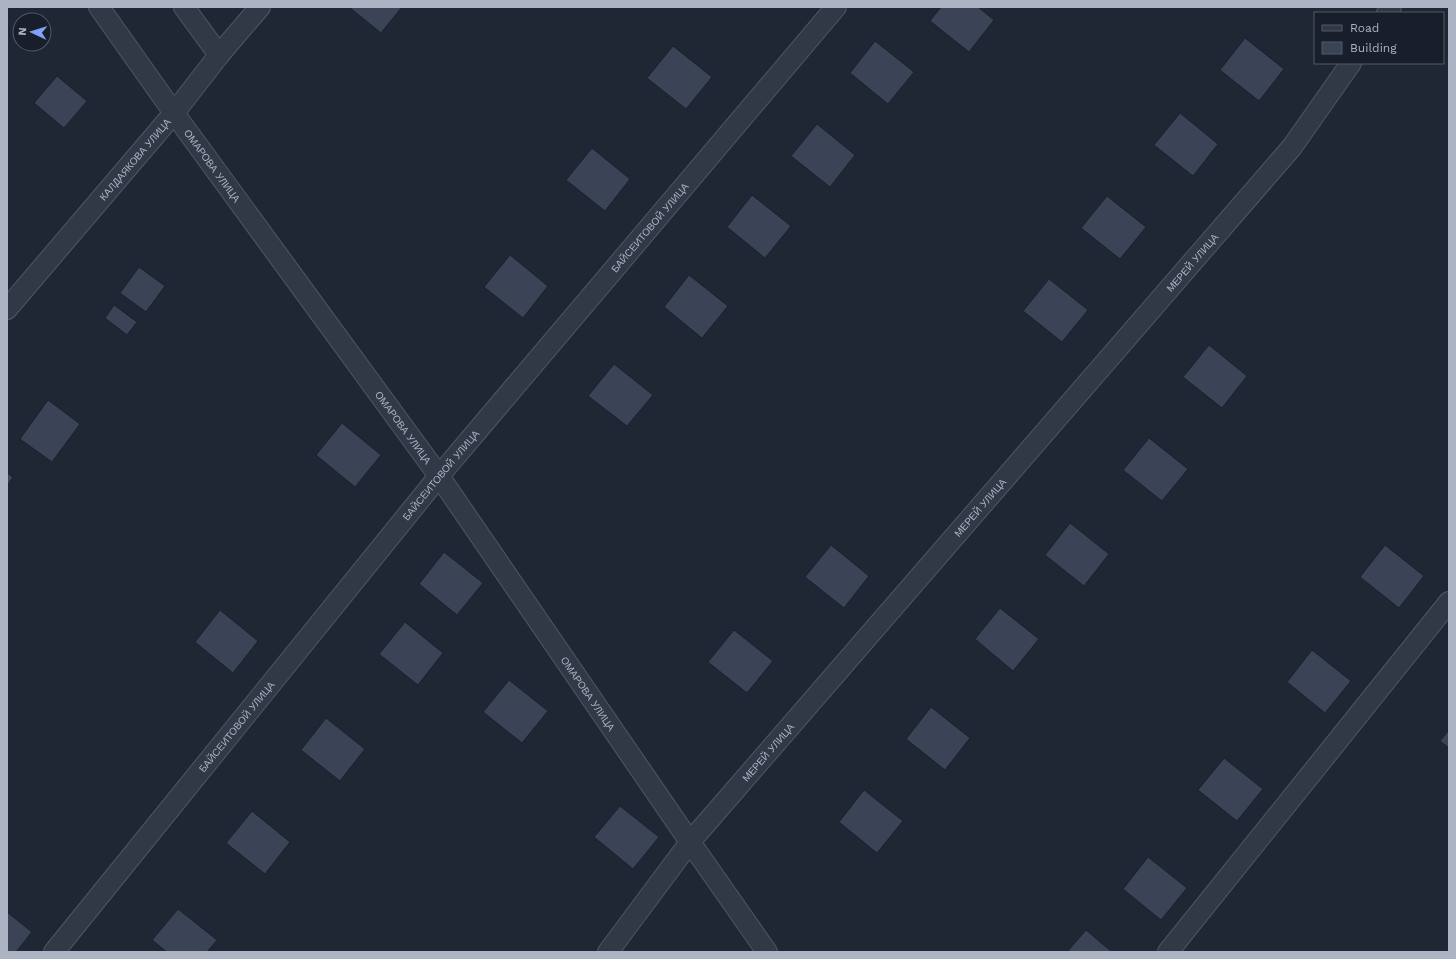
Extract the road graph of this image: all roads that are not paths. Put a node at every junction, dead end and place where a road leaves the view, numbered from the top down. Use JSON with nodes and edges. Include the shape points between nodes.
{"nodes":[{"id":1,"x":99,"y":7,"type":"edge"},
{"id":2,"x":184,"y":7,"type":"edge"},
{"id":3,"x":260,"y":7,"type":"edge"},
{"id":4,"x":836,"y":7,"type":"edge"},
{"id":5,"x":219,"y":54,"type":"junction"},
{"id":6,"x":1351,"y":64,"type":"edge"},
{"id":7,"x":174,"y":113,"type":"junction"},
{"id":8,"x":7,"y":309,"type":"edge"},
{"id":9,"x":439,"y":476,"type":"junction"},
{"id":10,"x":1449,"y":602,"type":"edge"},
{"id":11,"x":690,"y":842,"type":"junction"},
{"id":12,"x":54,"y":952,"type":"edge"},
{"id":13,"x":608,"y":952,"type":"edge"},
{"id":14,"x":767,"y":952,"type":"edge"},
{"id":15,"x":1168,"y":952,"type":"edge"}],
"edges":[{"from":1,"to":7,"type":"street","name":"ОМАРОВА УЛИЦА"},
{"from":2,"to":5,"type":"street"},
{"from":3,"to":5,"type":"street","name":"КАЛДАЯКОВА УЛИЦА"},
{"from":4,"to":9,"type":"street","name":"БАЙСЕИТОВОЙ УЛИЦА"},
{"from":5,"to":7,"type":"street","name":"КАЛДАЯКОВА УЛИЦА"},
{"from":6,"to":11,"type":"street","name":"МЕРЕЙ УЛИЦА","via":[[1292,147]]},
{"from":7,"to":8,"type":"street","name":"КАЛДАЯКОВА УЛИЦА"},
{"from":7,"to":9,"type":"street","name":"ОМАРОВА УЛИЦА"},
{"from":9,"to":11,"type":"street","name":"ОМАРОВА УЛИЦА"},
{"from":9,"to":12,"type":"street","name":"БАЙСЕИТОВОЙ УЛИЦА"},
{"from":10,"to":15,"type":"street"},
{"from":11,"to":13,"type":"street","name":"МЕРЕЙ УЛИЦА"},
{"from":11,"to":14,"type":"street","name":"ОМАРОВА УЛИЦА"}]}
